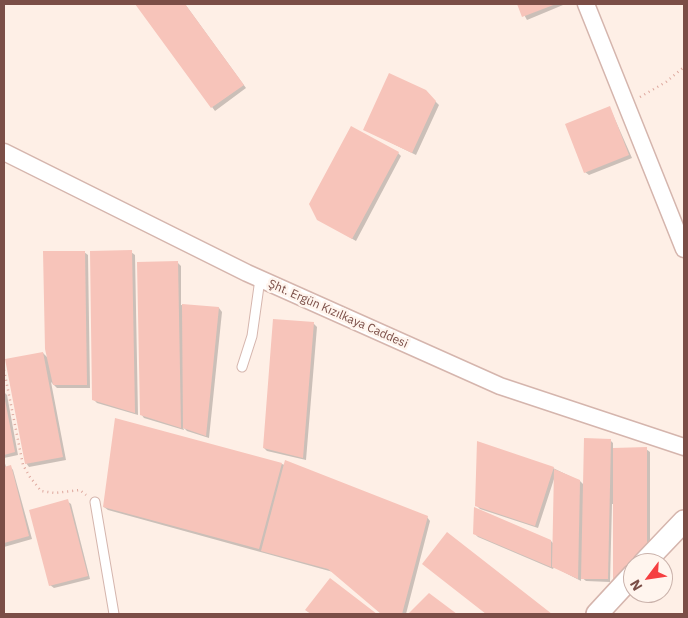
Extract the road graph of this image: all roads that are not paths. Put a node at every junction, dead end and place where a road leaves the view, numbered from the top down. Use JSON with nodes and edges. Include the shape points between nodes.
{"nodes":[{"id":1,"x":586,"y":4,"type":"edge"},
{"id":2,"x":4,"y":152,"type":"edge"},
{"id":3,"x":684,"y":249,"type":"edge"},
{"id":4,"x":260,"y":279,"type":"junction"},
{"id":5,"x":242,"y":367,"type":"dead end"},
{"id":6,"x":684,"y":446,"type":"edge"},
{"id":7,"x":94,"y":502,"type":"road end"},
{"id":8,"x":684,"y":521,"type":"edge"},
{"id":9,"x":654,"y":553,"type":"edge"},
{"id":10,"x":623,"y":586,"type":"edge"},
{"id":11,"x":114,"y":614,"type":"edge"},
{"id":12,"x":598,"y":614,"type":"edge"}],
"edges":[{"from":1,"to":3,"type":"street"},
{"from":2,"to":4,"type":"street","name":"Şht. Ergün Kızılkaya Caddesi"},
{"from":4,"to":5,"type":"lane","via":[[252,336]]},
{"from":4,"to":6,"type":"street","name":"Şht. Ergün Kızılkaya Caddesi","via":[[500,386]]},
{"from":7,"to":11,"type":"lane"},
{"from":8,"to":9,"type":"street"},
{"from":10,"to":12,"type":"street"}]}
